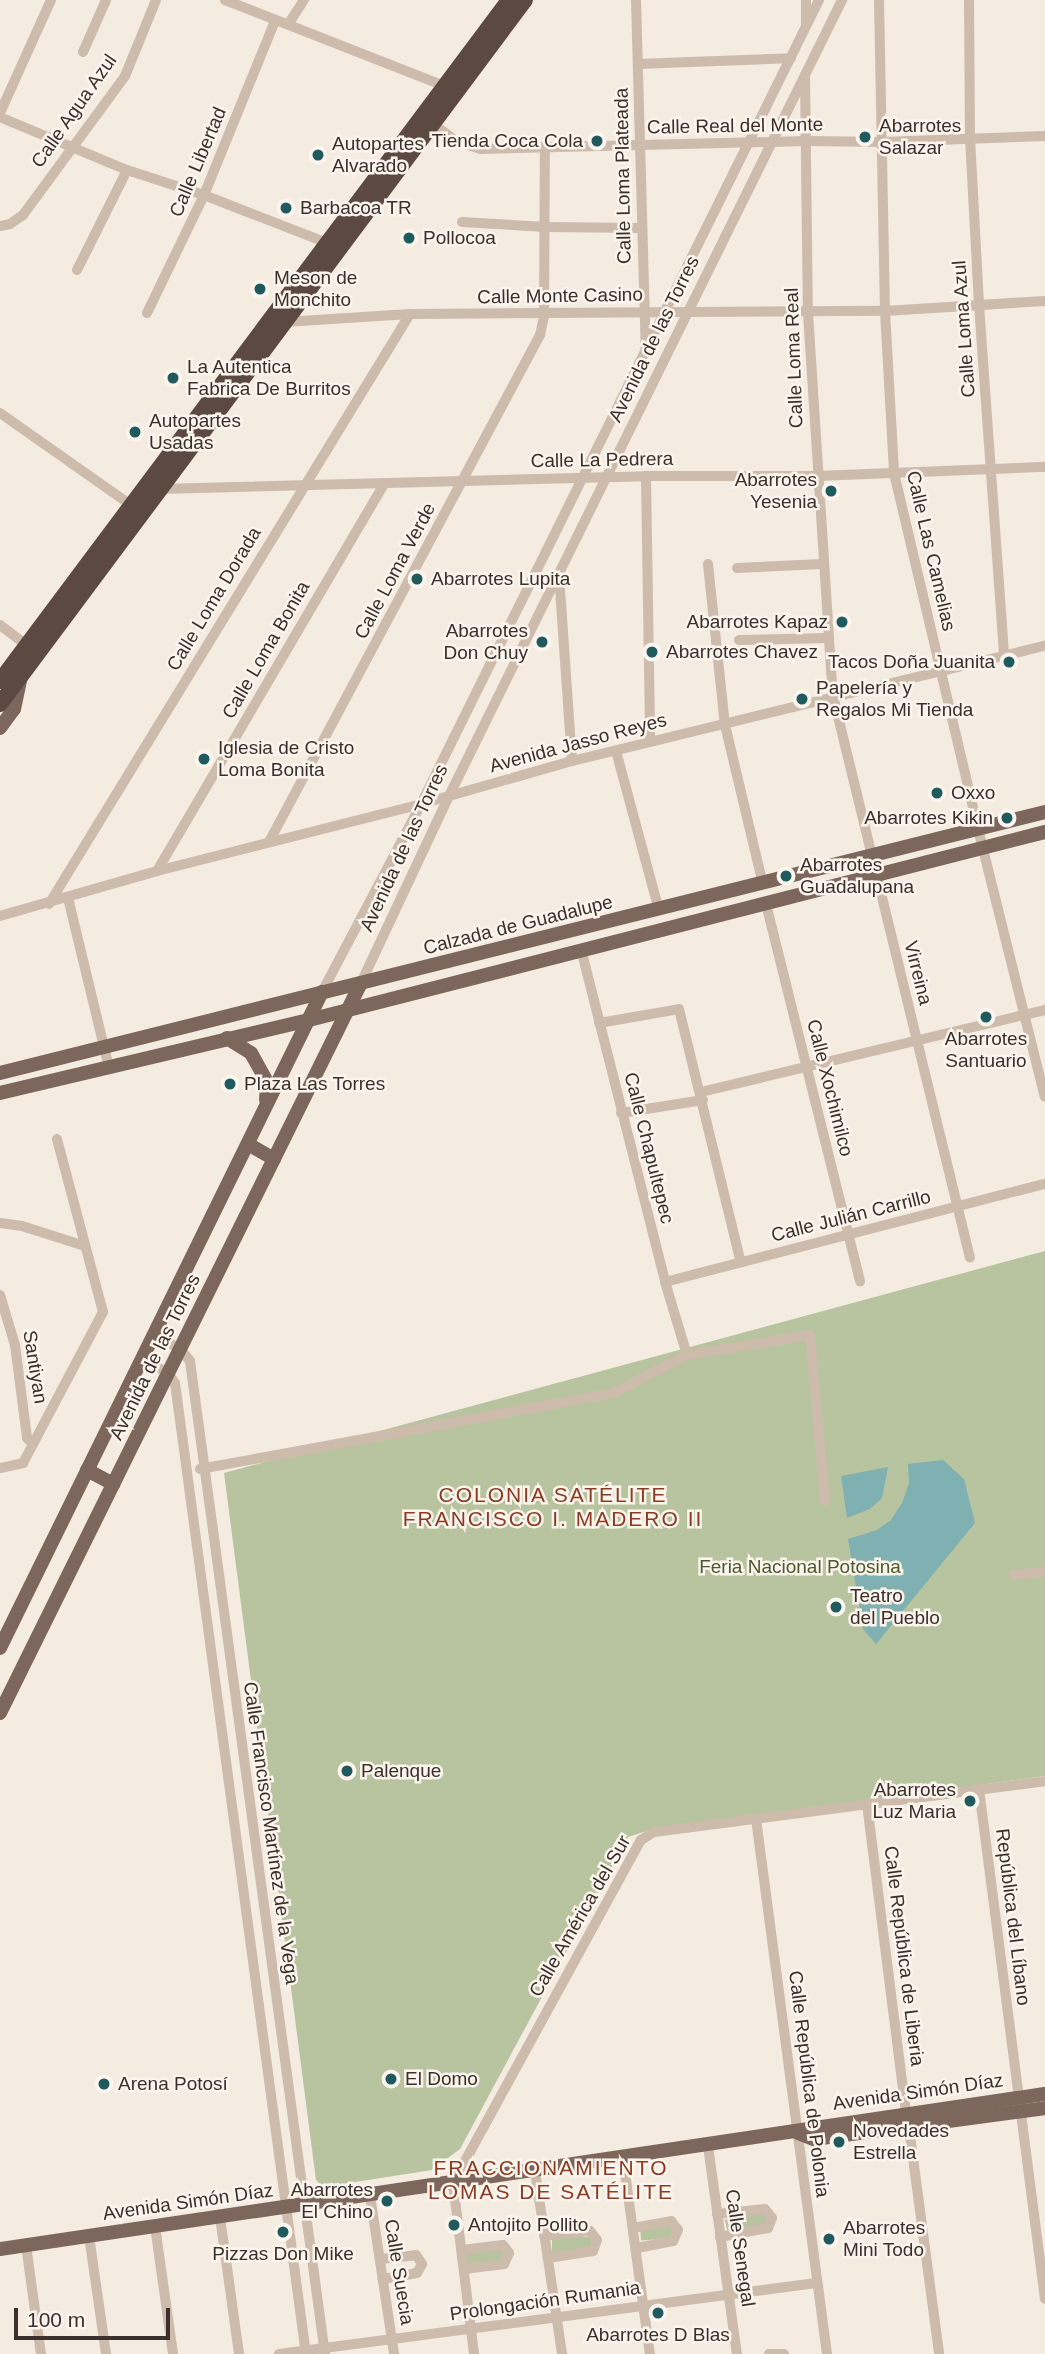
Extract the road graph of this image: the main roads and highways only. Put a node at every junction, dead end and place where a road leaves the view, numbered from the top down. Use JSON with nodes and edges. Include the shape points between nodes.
{"nodes":[{"id":1,"x":509,"y":0,"type":"edge"},
{"id":2,"x":525,"y":0,"type":"edge"},
{"id":3,"x":11,"y":671,"type":"edge"},
{"id":4,"x":0,"y":681,"type":"edge"},
{"id":5,"x":0,"y":704,"type":"edge"},
{"id":6,"x":0,"y":728,"type":"edge"},
{"id":7,"x":1045,"y":811,"type":"edge"},
{"id":8,"x":1045,"y":832,"type":"edge"},
{"id":9,"x":440,"y":964,"type":"junction"},
{"id":10,"x":361,"y":983,"type":"junction"},
{"id":11,"x":445,"y":983,"type":"junction"},
{"id":12,"x":322,"y":992,"type":"junction"},
{"id":13,"x":349,"y":1007,"type":"junction"},
{"id":14,"x":309,"y":1020,"type":"junction"},
{"id":15,"x":228,"y":1038,"type":"junction"},
{"id":16,"x":0,"y":1073,"type":"edge"},
{"id":17,"x":0,"y":1094,"type":"edge"},
{"id":18,"x":266,"y":1107,"type":"junction"},
{"id":19,"x":248,"y":1144,"type":"junction"},
{"id":20,"x":274,"y":1159,"type":"junction"},
{"id":21,"x":87,"y":1470,"type":"junction"},
{"id":22,"x":113,"y":1484,"type":"junction"},
{"id":23,"x":0,"y":1647,"type":"edge"},
{"id":24,"x":0,"y":1713,"type":"edge"},
{"id":25,"x":1045,"y":2094,"type":"edge"},
{"id":26,"x":1020,"y":2105,"type":"junction"},
{"id":27,"x":1045,"y":2108,"type":"edge"},
{"id":28,"x":798,"y":2133,"type":"junction"},
{"id":29,"x":0,"y":2249,"type":"edge"}],
"edges":[{"from":1,"to":3,"type":"highway"},
{"from":2,"to":3,"type":"highway","via":[[159,489]]},
{"from":3,"to":4,"type":"highway"},
{"from":3,"to":5,"type":"highway"},
{"from":3,"to":6,"type":"main road","via":[[14,709]]},
{"from":7,"to":9,"type":"main road","name":"Calzada de Guadalupe"},
{"from":8,"to":11,"type":"main road","name":"Calzada de Guadalupe"},
{"from":9,"to":10,"type":"main road","name":"Calzada de Guadalupe"},
{"from":9,"to":11,"type":"main road"},
{"from":10,"to":12,"type":"main road","name":"Calzada de Guadalupe"},
{"from":10,"to":13,"type":"main road","name":"Avenida de las Torres"},
{"from":11,"to":13,"type":"main road","name":"Calzada de Guadalupe"},
{"from":12,"to":14,"type":"main road","name":"Avenida de las Torres"},
{"from":12,"to":16,"type":"main road","name":"Calzada de Guadalupe"},
{"from":13,"to":14,"type":"main road","name":"Calzada de Guadalupe"},
{"from":13,"to":20,"type":"main road","name":"Avenida de las Torres"},
{"from":14,"to":15,"type":"main road","name":"Calzada de Guadalupe"},
{"from":14,"to":18,"type":"main road","name":"Avenida de las Torres"},
{"from":15,"to":17,"type":"main road","name":"Calzada de Guadalupe"},
{"from":15,"to":18,"type":"main road","via":[[251,1053],[267,1082]]},
{"from":18,"to":19,"type":"main road","name":"Avenida de las Torres"},
{"from":19,"to":20,"type":"main road"},
{"from":19,"to":21,"type":"main road","name":"Avenida de las Torres"},
{"from":20,"to":22,"type":"main road","name":"Avenida de las Torres"},
{"from":21,"to":22,"type":"main road"},
{"from":21,"to":23,"type":"main road","name":"Avenida de las Torres"},
{"from":22,"to":24,"type":"main road","name":"Avenida de las Torres"},
{"from":25,"to":26,"type":"main road","name":"Avenida Simón Díaz"},
{"from":26,"to":27,"type":"main road","name":"Avenida Simón Díaz"},
{"from":26,"to":28,"type":"main road","name":"Avenida Simón Díaz","via":[[906,2112]]},
{"from":26,"to":28,"type":"main road","name":"Avenida Simón Díaz","via":[[909,2128],[814,2138]]},
{"from":28,"to":29,"type":"main road","name":"Avenida Simón Díaz"}]}
